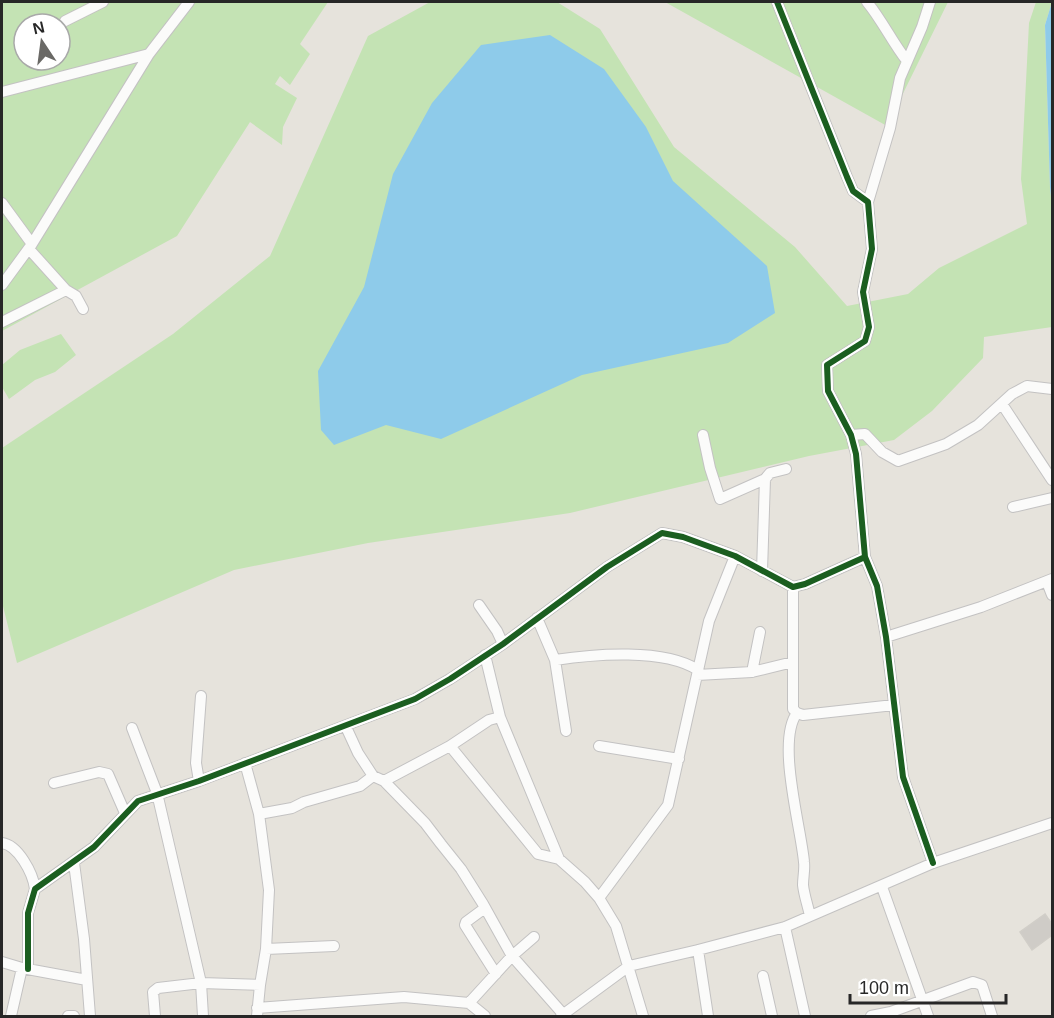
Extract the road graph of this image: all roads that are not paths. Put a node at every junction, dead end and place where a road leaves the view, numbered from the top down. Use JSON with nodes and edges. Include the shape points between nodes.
{"nodes":[{"id":1,"x":103,"y":2,"type":"edge"},
{"id":2,"x":189,"y":2,"type":"edge"},
{"id":3,"x":777,"y":2,"type":"edge"},
{"id":4,"x":867,"y":2,"type":"edge"},
{"id":5,"x":930,"y":2,"type":"edge"},
{"id":6,"x":72,"y":18,"type":"edge"},
{"id":7,"x":149,"y":54,"type":"junction"},
{"id":8,"x":907,"y":61,"type":"junction"},
{"id":9,"x":2,"y":92,"type":"edge"},
{"id":10,"x":868,"y":202,"type":"junction"},
{"id":11,"x":2,"y":203,"type":"edge"},
{"id":12,"x":30,"y":246,"type":"junction"},
{"id":13,"x":2,"y":285,"type":"edge"},
{"id":14,"x":66,"y":290,"type":"junction"},
{"id":15,"x":83,"y":309,"type":"dead end"},
{"id":16,"x":2,"y":322,"type":"edge"},
{"id":17,"x":1053,"y":389,"type":"edge"},
{"id":18,"x":1002,"y":404,"type":"junction"},
{"id":19,"x":704,"y":435,"type":"dead end"},
{"id":20,"x":851,"y":435,"type":"junction"},
{"id":21,"x":786,"y":469,"type":"dead end"},
{"id":22,"x":765,"y":479,"type":"junction"},
{"id":23,"x":1053,"y":480,"type":"edge"},
{"id":24,"x":1053,"y":498,"type":"edge"},
{"id":25,"x":1013,"y":507,"type":"dead end"},
{"id":26,"x":735,"y":556,"type":"junction"},
{"id":27,"x":865,"y":557,"type":"junction"},
{"id":28,"x":762,"y":571,"type":"junction"},
{"id":29,"x":1050,"y":580,"type":"edge"},
{"id":30,"x":793,"y":586,"type":"junction"},
{"id":31,"x":1053,"y":596,"type":"edge"},
{"id":32,"x":479,"y":604,"type":"dead end"},
{"id":33,"x":537,"y":618,"type":"junction"},
{"id":34,"x":760,"y":632,"type":"dead end"},
{"id":35,"x":886,"y":637,"type":"junction"},
{"id":36,"x":502,"y":644,"type":"junction"},
{"id":37,"x":485,"y":655,"type":"junction"},
{"id":38,"x":555,"y":660,"type":"junction"},
{"id":39,"x":794,"y":662,"type":"junction"},
{"id":40,"x":698,"y":672,"type":"junction"},
{"id":41,"x":752,"y":672,"type":"junction"},
{"id":42,"x":201,"y":696,"type":"dead end"},
{"id":43,"x":894,"y":705,"type":"junction"},
{"id":44,"x":796,"y":713,"type":"junction"},
{"id":45,"x":500,"y":717,"type":"junction"},
{"id":46,"x":346,"y":727,"type":"junction"},
{"id":47,"x":132,"y":728,"type":"dead end"},
{"id":48,"x":566,"y":731,"type":"dead end"},
{"id":49,"x":450,"y":746,"type":"junction"},
{"id":50,"x":599,"y":746,"type":"dead end"},
{"id":51,"x":679,"y":759,"type":"junction"},
{"id":52,"x":245,"y":763,"type":"junction"},
{"id":53,"x":373,"y":776,"type":"junction"},
{"id":54,"x":199,"y":781,"type":"junction"},
{"id":55,"x":384,"y":781,"type":"junction"},
{"id":56,"x":54,"y":783,"type":"dead end"},
{"id":57,"x":157,"y":794,"type":"junction"},
{"id":58,"x":124,"y":813,"type":"junction"},
{"id":59,"x":259,"y":814,"type":"junction"},
{"id":60,"x":1053,"y":823,"type":"edge"},
{"id":61,"x":2,"y":843,"type":"edge"},
{"id":62,"x":559,"y":859,"type":"junction"},
{"id":63,"x":74,"y":863,"type":"junction"},
{"id":64,"x":933,"y":863,"type":"junction"},
{"id":65,"x":37,"y":884,"type":"junction"},
{"id":66,"x":882,"y":886,"type":"junction"},
{"id":67,"x":600,"y":898,"type":"junction"},
{"id":68,"x":485,"y":908,"type":"junction"},
{"id":69,"x":810,"y":916,"type":"junction"},
{"id":70,"x":784,"y":927,"type":"junction"},
{"id":71,"x":534,"y":937,"type":"dead end"},
{"id":72,"x":334,"y":946,"type":"dead end"},
{"id":73,"x":266,"y":949,"type":"junction"},
{"id":74,"x":698,"y":950,"type":"junction"},
{"id":75,"x":512,"y":956,"type":"junction"},
{"id":76,"x":2,"y":962,"type":"edge"},
{"id":77,"x":629,"y":966,"type":"junction"},
{"id":78,"x":25,"y":969,"type":"junction"},
{"id":79,"x":496,"y":974,"type":"junction"},
{"id":80,"x":763,"y":976,"type":"dead end"},
{"id":81,"x":87,"y":980,"type":"junction"},
{"id":82,"x":201,"y":983,"type":"junction"},
{"id":83,"x":260,"y":985,"type":"junction"},
{"id":84,"x":921,"y":1000,"type":"junction"},
{"id":85,"x":469,"y":1003,"type":"junction"},
{"id":86,"x":576,"y":1004,"type":"junction"},
{"id":87,"x":257,"y":1012,"type":"edge"},
{"id":88,"x":891,"y":1014,"type":"edge"},
{"id":89,"x":562,"y":1015,"type":"edge"},
{"id":90,"x":11,"y":1017,"type":"edge"},
{"id":91,"x":68,"y":1017,"type":"edge"},
{"id":92,"x":75,"y":1017,"type":"edge"},
{"id":93,"x":90,"y":1017,"type":"edge"},
{"id":94,"x":155,"y":1017,"type":"edge"},
{"id":95,"x":203,"y":1017,"type":"edge"},
{"id":96,"x":485,"y":1017,"type":"edge"},
{"id":97,"x":580,"y":1017,"type":"edge"},
{"id":98,"x":643,"y":1017,"type":"edge"},
{"id":99,"x":708,"y":1017,"type":"edge"},
{"id":100,"x":772,"y":1017,"type":"edge"},
{"id":101,"x":806,"y":1017,"type":"edge"},
{"id":102,"x":871,"y":1017,"type":"edge"},
{"id":103,"x":928,"y":1017,"type":"edge"},
{"id":104,"x":992,"y":1017,"type":"edge"}],
"edges":[{"from":1,"to":6,"type":"street"},
{"from":2,"to":7,"type":"street"},
{"from":3,"to":10,"type":"street","via":[[846,177],[853,191]]},
{"from":4,"to":8,"type":"street"},
{"from":5,"to":8,"type":"street"},
{"from":7,"to":9,"type":"street"},
{"from":7,"to":12,"type":"street"},
{"from":8,"to":10,"type":"street"},
{"from":10,"to":20,"type":"street","via":[[872,249],[863,292],[869,327],[865,341],[827,365],[828,391]]},
{"from":11,"to":12,"type":"street"},
{"from":12,"to":13,"type":"street"},
{"from":12,"to":14,"type":"street"},
{"from":14,"to":15,"type":"street","via":[[76,296]]},
{"from":14,"to":16,"type":"street"},
{"from":17,"to":18,"type":"street","via":[[1027,386]]},
{"from":18,"to":20,"type":"street","via":[[978,426],[946,444],[898,461],[882,452],[866,434]]},
{"from":18,"to":23,"type":"street"},
{"from":19,"to":22,"type":"street","via":[[720,499]]},
{"from":20,"to":27,"type":"street"},
{"from":21,"to":22,"type":"street"},
{"from":22,"to":28,"type":"street"},
{"from":24,"to":25,"type":"street"},
{"from":26,"to":28,"type":"street"},
{"from":26,"to":33,"type":"street","via":[[662,533]]},
{"from":26,"to":40,"type":"street","via":[[709,621]]},
{"from":27,"to":30,"type":"street"},
{"from":27,"to":35,"type":"street","via":[[877,586]]},
{"from":28,"to":30,"type":"street"},
{"from":29,"to":31,"type":"street"},
{"from":29,"to":35,"type":"street"},
{"from":30,"to":39,"type":"street"},
{"from":32,"to":36,"type":"street"},
{"from":33,"to":36,"type":"street"},
{"from":33,"to":38,"type":"street"},
{"from":34,"to":41,"type":"street"},
{"from":35,"to":43,"type":"street"},
{"from":36,"to":37,"type":"street"},
{"from":37,"to":45,"type":"street"},
{"from":37,"to":46,"type":"street","via":[[415,699]]},
{"from":38,"to":40,"type":"street","via":[[632,656],[684,662]]},
{"from":38,"to":48,"type":"street"},
{"from":39,"to":41,"type":"street"},
{"from":39,"to":44,"type":"street"},
{"from":40,"to":41,"type":"street"},
{"from":40,"to":51,"type":"street"},
{"from":42,"to":54,"type":"street","via":[[196,763]]},
{"from":43,"to":44,"type":"street"},
{"from":43,"to":64,"type":"street","via":[[903,777]]},
{"from":44,"to":69,"type":"street","via":[[790,722],[790,768]]},
{"from":45,"to":49,"type":"street"},
{"from":45,"to":62,"type":"street"},
{"from":46,"to":52,"type":"street"},
{"from":46,"to":53,"type":"street"},
{"from":47,"to":57,"type":"street"},
{"from":49,"to":55,"type":"street"},
{"from":49,"to":62,"type":"street","via":[[538,854]]},
{"from":50,"to":51,"type":"street"},
{"from":51,"to":67,"type":"street","via":[[669,805]]},
{"from":52,"to":54,"type":"street"},
{"from":52,"to":59,"type":"street"},
{"from":53,"to":55,"type":"street"},
{"from":53,"to":59,"type":"street","via":[[360,786],[292,808]]},
{"from":54,"to":57,"type":"street"},
{"from":55,"to":68,"type":"street","via":[[436,837]]},
{"from":56,"to":58,"type":"street","via":[[99,772],[108,774]]},
{"from":57,"to":58,"type":"street","via":[[138,801]]},
{"from":57,"to":82,"type":"street"},
{"from":58,"to":63,"type":"street"},
{"from":59,"to":73,"type":"street","via":[[269,890]]},
{"from":60,"to":64,"type":"street"},
{"from":61,"to":65,"type":"street","via":[[13,847]]},
{"from":62,"to":67,"type":"street"},
{"from":63,"to":65,"type":"street"},
{"from":63,"to":81,"type":"street"},
{"from":64,"to":66,"type":"street"},
{"from":65,"to":78,"type":"street","via":[[28,914]]},
{"from":66,"to":69,"type":"street"},
{"from":66,"to":84,"type":"street"},
{"from":67,"to":77,"type":"street","via":[[616,926]]},
{"from":68,"to":75,"type":"street"},
{"from":68,"to":79,"type":"street","via":[[465,925]]},
{"from":69,"to":70,"type":"street"},
{"from":70,"to":74,"type":"street"},
{"from":70,"to":101,"type":"street"},
{"from":71,"to":75,"type":"street"},
{"from":72,"to":73,"type":"street"},
{"from":73,"to":83,"type":"street"},
{"from":74,"to":77,"type":"street"},
{"from":74,"to":99,"type":"street"},
{"from":75,"to":79,"type":"street"},
{"from":75,"to":89,"type":"street"},
{"from":76,"to":78,"type":"street"},
{"from":77,"to":86,"type":"street"},
{"from":77,"to":98,"type":"street"},
{"from":78,"to":81,"type":"street"},
{"from":78,"to":90,"type":"street"},
{"from":79,"to":85,"type":"street"},
{"from":80,"to":100,"type":"street"},
{"from":81,"to":93,"type":"street"},
{"from":82,"to":83,"type":"street"},
{"from":82,"to":94,"type":"street","via":[[155,989]]},
{"from":82,"to":95,"type":"street"},
{"from":83,"to":87,"type":"street"},
{"from":84,"to":88,"type":"street"},
{"from":84,"to":103,"type":"street"},
{"from":84,"to":104,"type":"street","via":[[973,982],[982,985]]},
{"from":85,"to":87,"type":"street","via":[[388,998]]},
{"from":85,"to":96,"type":"street"},
{"from":86,"to":89,"type":"street"},
{"from":86,"to":97,"type":"street"},
{"from":88,"to":102,"type":"street"},
{"from":91,"to":92,"type":"street"}]}
